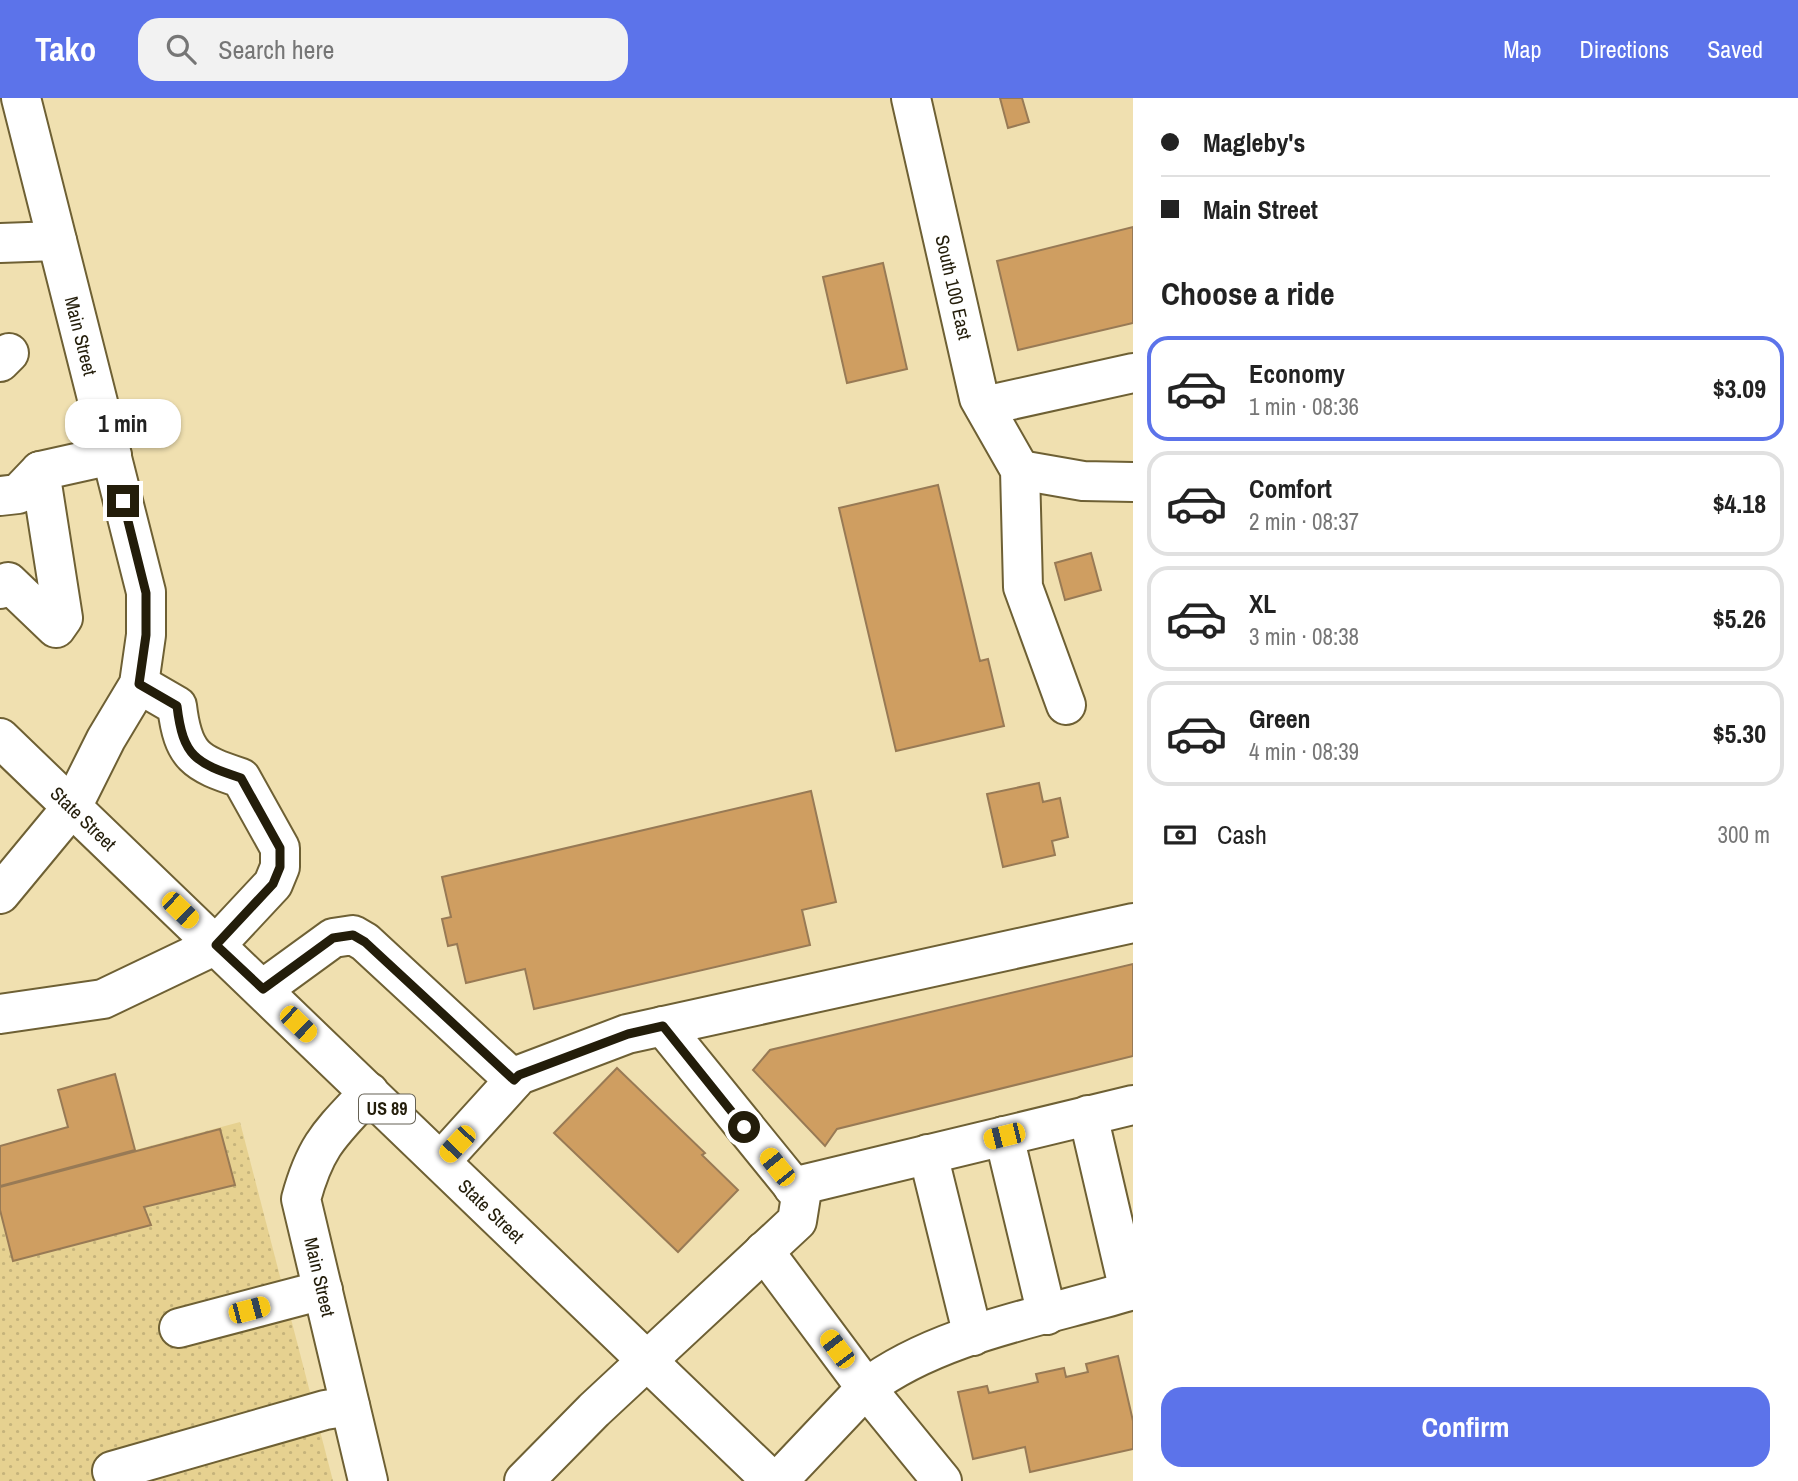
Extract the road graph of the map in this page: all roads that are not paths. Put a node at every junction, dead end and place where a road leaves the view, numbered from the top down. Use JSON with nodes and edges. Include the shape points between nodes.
{"nodes":[{"id":1,"x":21,"y":98,"type":"edge"},
{"id":2,"x":911,"y":98,"type":"edge"},
{"id":3,"x":57,"y":242,"type":"junction"},
{"id":4,"x":0,"y":243,"type":"edge"},
{"id":5,"x":1133,"y":373,"type":"edge"},
{"id":6,"x":984,"y":406,"type":"junction"},
{"id":7,"x":112,"y":455,"type":"junction"},
{"id":8,"x":1020,"y":470,"type":"junction"},
{"id":9,"x":40,"y":471,"type":"junction"},
{"id":10,"x":1133,"y":482,"type":"edge"},
{"id":11,"x":0,"y":496,"type":"edge"},
{"id":12,"x":3,"y":581,"type":"edge"},
{"id":13,"x":139,"y":684,"type":"junction"},
{"id":14,"x":1066,"y":705,"type":"dead end"},
{"id":15,"x":0,"y":738,"type":"edge"},
{"id":16,"x":72,"y":807,"type":"junction"},
{"id":17,"x":0,"y":894,"type":"edge"},
{"id":18,"x":1133,"y":923,"type":"edge"},
{"id":19,"x":216,"y":945,"type":"junction"},
{"id":20,"x":263,"y":989,"type":"junction"},
{"id":21,"x":0,"y":1014,"type":"edge"},
{"id":22,"x":663,"y":1026,"type":"junction"},
{"id":23,"x":514,"y":1080,"type":"junction"},
{"id":24,"x":369,"y":1092,"type":"junction"},
{"id":25,"x":1133,"y":1104,"type":"edge"},
{"id":26,"x":1088,"y":1115,"type":"junction"},
{"id":27,"x":1004,"y":1136,"type":"junction"},
{"id":28,"x":928,"y":1154,"type":"junction"},
{"id":29,"x":441,"y":1161,"type":"junction"},
{"id":30,"x":793,"y":1187,"type":"junction"},
{"id":31,"x":764,"y":1251,"type":"junction"},
{"id":32,"x":323,"y":1290,"type":"junction"},
{"id":33,"x":1131,"y":1291,"type":"edge"},
{"id":34,"x":1047,"y":1315,"type":"junction"},
{"id":35,"x":179,"y":1328,"type":"dead end"},
{"id":36,"x":973,"y":1336,"type":"junction"},
{"id":37,"x":647,"y":1360,"type":"junction"},
{"id":38,"x":866,"y":1388,"type":"junction"},
{"id":39,"x":350,"y":1406,"type":"junction"},
{"id":40,"x":112,"y":1471,"type":"dead end"},
{"id":41,"x":761,"y":1477,"type":"edge"},
{"id":42,"x":368,"y":1481,"type":"edge"},
{"id":43,"x":524,"y":1481,"type":"edge"},
{"id":44,"x":942,"y":1481,"type":"edge"}],
"edges":[{"from":1,"to":3,"type":"street","name":"Main Street"},
{"from":2,"to":6,"type":"street","name":"South 100 East"},
{"from":3,"to":4,"type":"street"},
{"from":3,"to":7,"type":"street","name":"Main Street"},
{"from":5,"to":6,"type":"street"},
{"from":6,"to":8,"type":"street","name":"South 100 East"},
{"from":7,"to":9,"type":"street"},
{"from":7,"to":13,"type":"street","name":"Main Street","via":[[146,593]]},
{"from":8,"to":10,"type":"street","via":[[1083,481]]},
{"from":8,"to":14,"type":"street","via":[[1023,587]]},
{"from":9,"to":11,"type":"street","via":[[18,494]]},
{"from":9,"to":12,"type":"street","via":[[63,618],[56,628]]},
{"from":13,"to":16,"type":"street","name":"Main Street"},
{"from":13,"to":19,"type":"street","via":[[177,706],[188,746],[198,760],[207,768],[241,778],[280,848],[280,867],[273,884]]},
{"from":15,"to":16,"type":"street","name":"State Street","number":"US 89"},
{"from":16,"to":17,"type":"street","name":"Main Street"},
{"from":16,"to":19,"type":"street","name":"State Street","number":"US 89"},
{"from":18,"to":22,"type":"street"},
{"from":19,"to":20,"type":"street","name":"State Street","number":"US 89"},
{"from":19,"to":21,"type":"street","via":[[103,999]]},
{"from":20,"to":23,"type":"street","via":[[333,938],[353,935]]},
{"from":20,"to":24,"type":"street","name":"State Street","number":"US 89"},
{"from":22,"to":23,"type":"street","via":[[628,1034]]},
{"from":22,"to":30,"type":"street"},
{"from":23,"to":29,"type":"street"},
{"from":24,"to":29,"type":"street","name":"State Street","number":"US 89"},
{"from":24,"to":32,"type":"street","name":"Main Street","via":[[321,1144],[301,1199]]},
{"from":25,"to":26,"type":"street"},
{"from":26,"to":27,"type":"street"},
{"from":26,"to":33,"type":"street"},
{"from":27,"to":28,"type":"street"},
{"from":27,"to":34,"type":"street"},
{"from":28,"to":30,"type":"street"},
{"from":28,"to":36,"type":"street"},
{"from":29,"to":37,"type":"street","name":"State Street","number":"US 89"},
{"from":30,"to":31,"type":"street","via":[[801,1196],[797,1221]]},
{"from":31,"to":37,"type":"street"},
{"from":31,"to":38,"type":"street"},
{"from":32,"to":35,"type":"street"},
{"from":32,"to":39,"type":"street","name":"Main Street"},
{"from":33,"to":34,"type":"street"},
{"from":34,"to":36,"type":"street"},
{"from":36,"to":38,"type":"street","via":[[892,1369]]},
{"from":37,"to":41,"type":"street","name":"State Street","number":"US 89"},
{"from":37,"to":43,"type":"street"},
{"from":38,"to":41,"type":"street"},
{"from":38,"to":44,"type":"street"},
{"from":39,"to":40,"type":"street"},
{"from":39,"to":42,"type":"street","name":"Main Street"}]}
